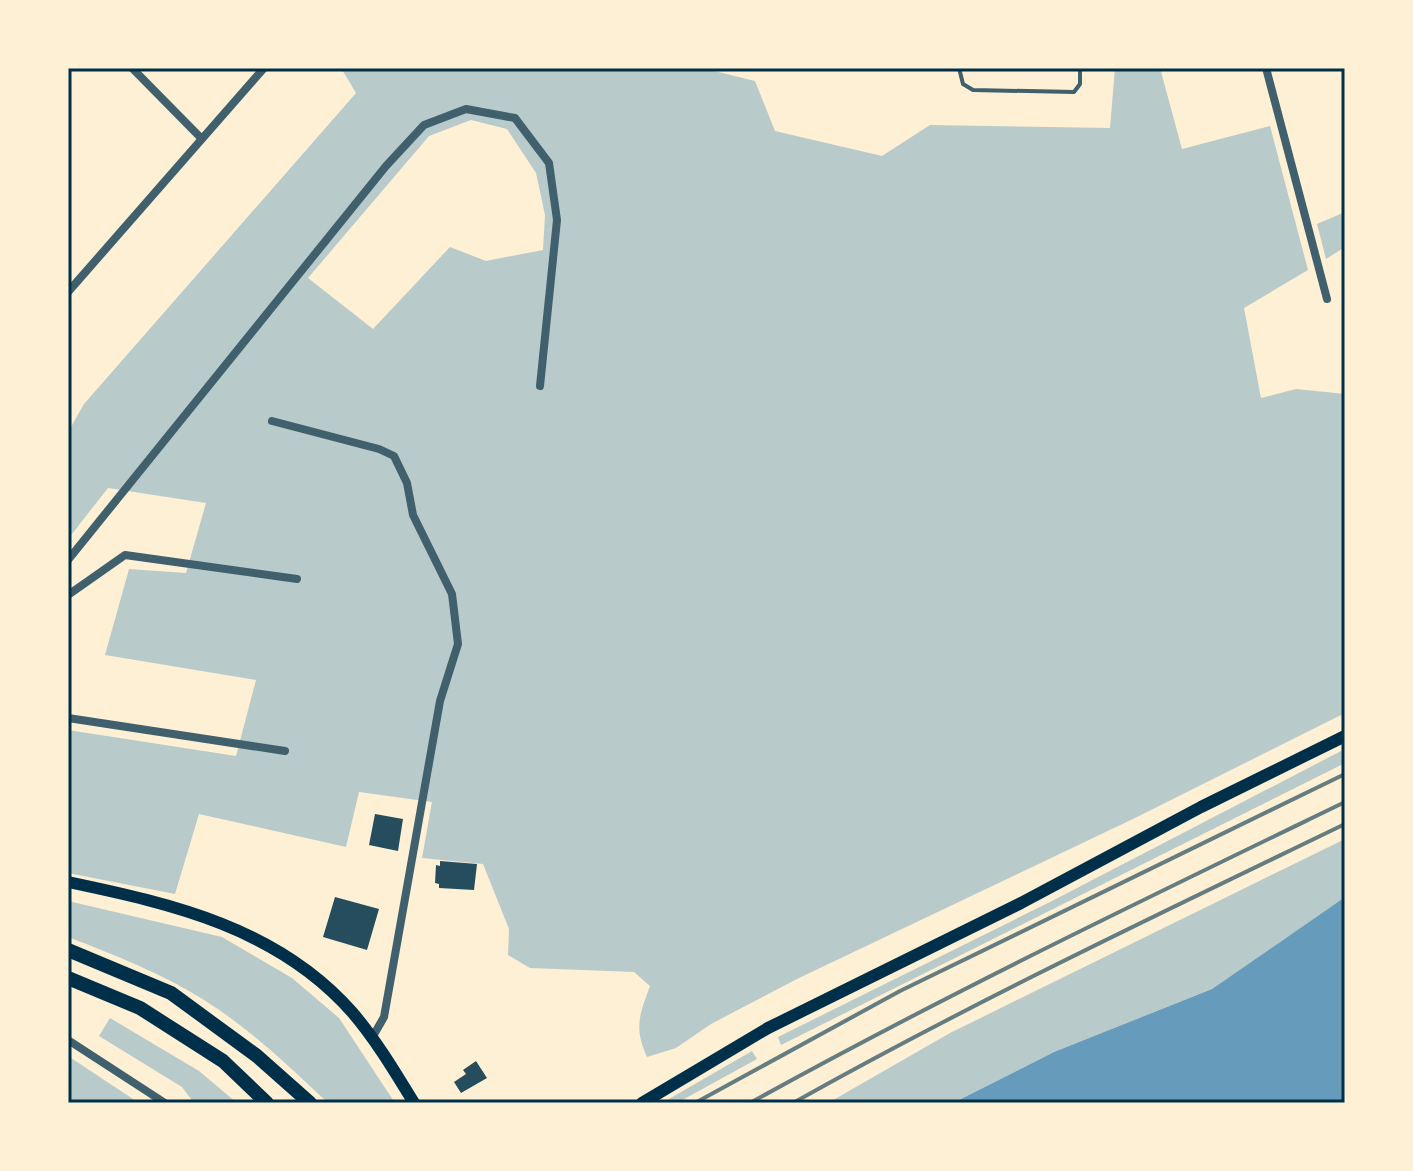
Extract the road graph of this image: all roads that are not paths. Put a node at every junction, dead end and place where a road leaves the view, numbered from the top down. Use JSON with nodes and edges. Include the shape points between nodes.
{"nodes":[{"id":1,"x":132,"y":68,"type":"edge"},
{"id":2,"x":264,"y":68,"type":"edge"},
{"id":3,"x":959,"y":68,"type":"edge"},
{"id":4,"x":1080,"y":68,"type":"edge"},
{"id":5,"x":1266,"y":68,"type":"edge"},
{"id":6,"x":202,"y":139,"type":"junction"},
{"id":7,"x":68,"y":292,"type":"edge"},
{"id":8,"x":1327,"y":299,"type":"dead end"},
{"id":9,"x":540,"y":386,"type":"dead end"},
{"id":10,"x":272,"y":421,"type":"dead end"},
{"id":11,"x":68,"y":560,"type":"edge"},
{"id":12,"x":297,"y":579,"type":"dead end"},
{"id":13,"x":68,"y":595,"type":"edge"},
{"id":14,"x":68,"y":718,"type":"edge"},
{"id":15,"x":1345,"y":736,"type":"edge"},
{"id":16,"x":285,"y":751,"type":"dead end"},
{"id":17,"x":68,"y":882,"type":"edge"},
{"id":18,"x":68,"y":950,"type":"edge"},
{"id":19,"x":68,"y":978,"type":"edge"},
{"id":20,"x":372,"y":1038,"type":"junction"},
{"id":21,"x":68,"y":1040,"type":"edge"},
{"id":22,"x":165,"y":1103,"type":"edge"},
{"id":23,"x":267,"y":1103,"type":"edge"},
{"id":24,"x":310,"y":1103,"type":"edge"},
{"id":25,"x":414,"y":1103,"type":"edge"},
{"id":26,"x":642,"y":1103,"type":"edge"}],
"edges":[{"from":1,"to":6,"type":"street"},
{"from":2,"to":6,"type":"street"},
{"from":3,"to":4,"type":"lane","via":[[963,84],[973,90],[1074,92]]},
{"from":5,"to":8,"type":"street"},
{"from":6,"to":7,"type":"street"},
{"from":9,"to":11,"type":"street","via":[[557,220],[549,163],[515,118],[466,109],[424,125],[386,166]]},
{"from":10,"to":20,"type":"street","via":[[394,456],[407,483],[413,515],[452,594],[458,644],[440,701],[384,1017]]},
{"from":12,"to":13,"type":"street","via":[[125,555]]},
{"from":14,"to":16,"type":"street"},
{"from":15,"to":26,"type":"main road","via":[[768,1028]]},
{"from":17,"to":20,"type":"main road","via":[[174,906],[258,938],[324,984]]},
{"from":18,"to":24,"type":"main road","via":[[171,993]]},
{"from":19,"to":23,"type":"main road","via":[[140,1008],[223,1061]]},
{"from":20,"to":25,"type":"main road"},
{"from":21,"to":22,"type":"street"}]}
